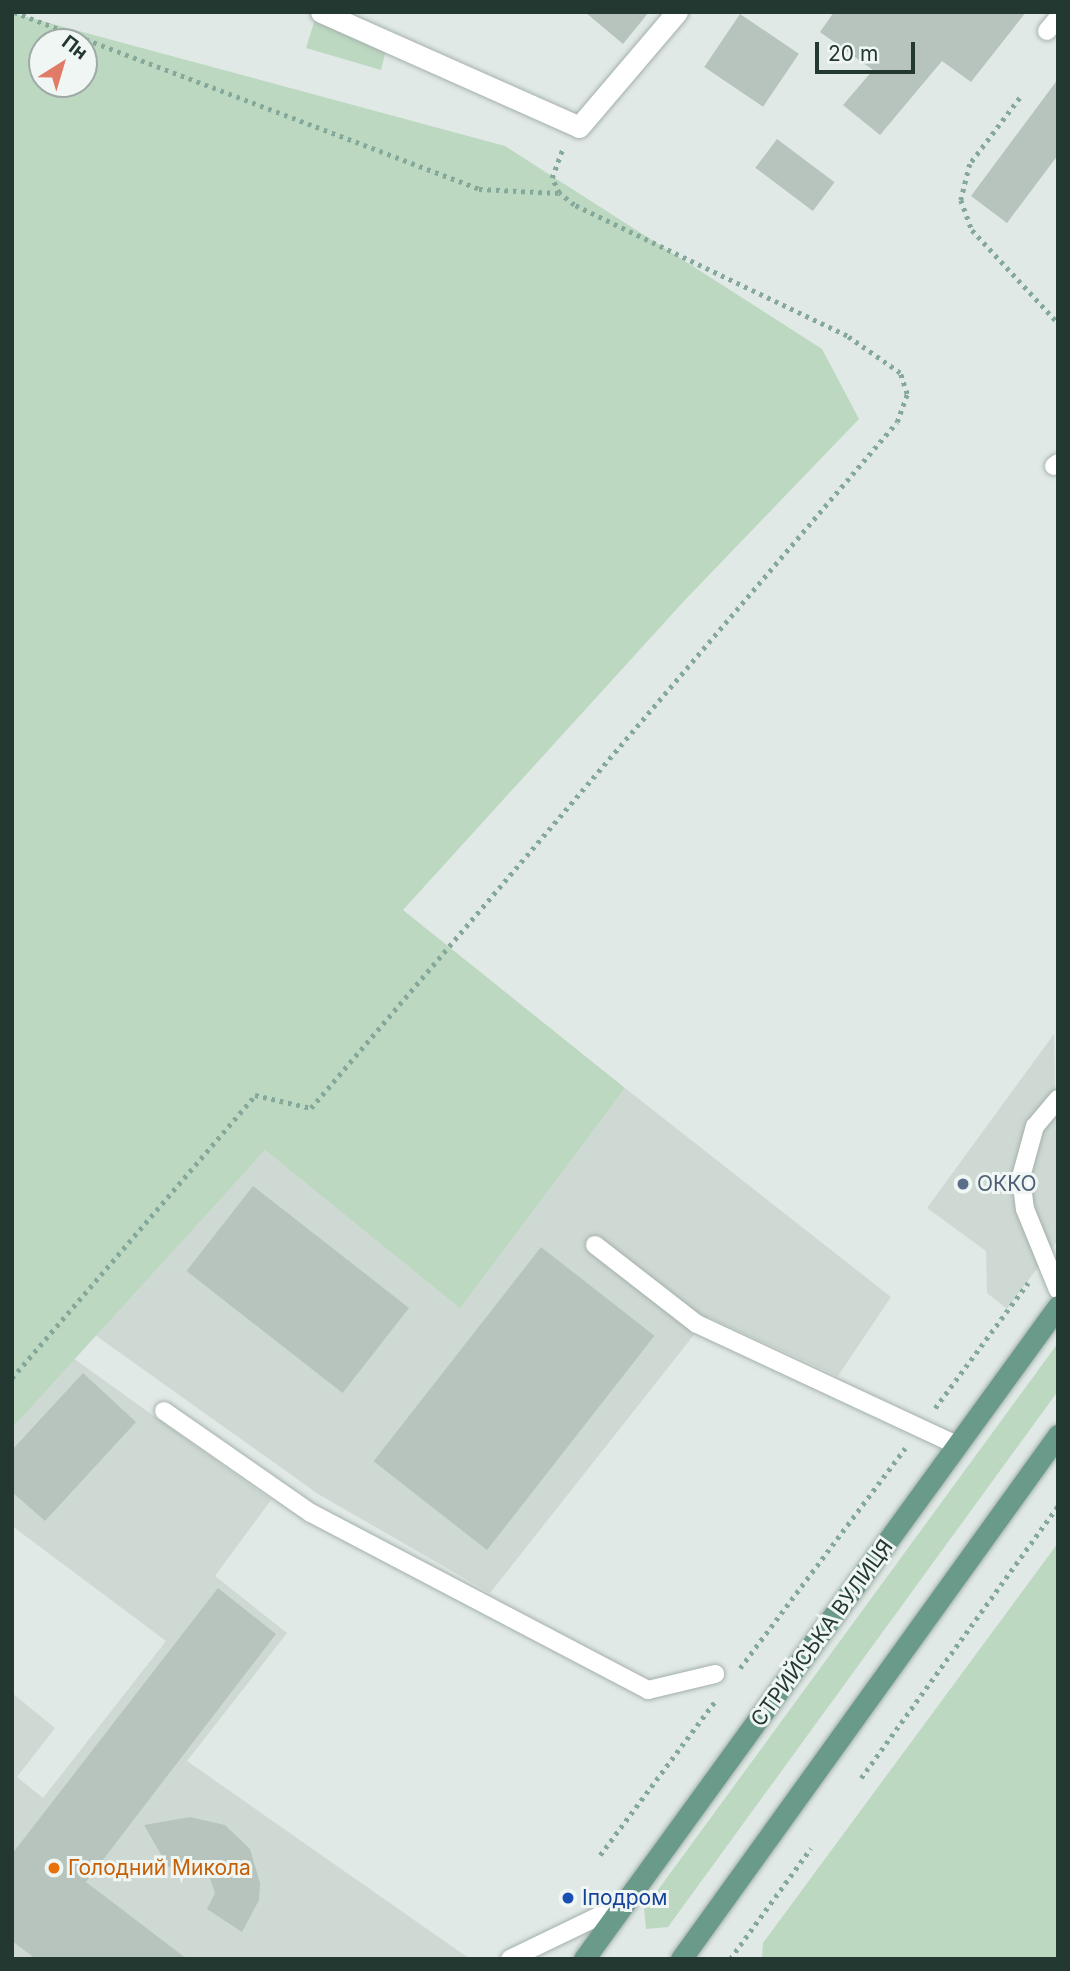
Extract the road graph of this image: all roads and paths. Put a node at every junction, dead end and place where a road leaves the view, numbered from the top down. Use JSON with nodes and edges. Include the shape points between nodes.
{"nodes":[{"id":1,"x":14,"y":12,"type":"edge"},
{"id":2,"x":321,"y":12,"type":"edge"},
{"id":3,"x":677,"y":12,"type":"edge"},
{"id":4,"x":1020,"y":98,"type":"dead end"},
{"id":5,"x":579,"y":127,"type":"junction"},
{"id":6,"x":559,"y":193,"type":"junction"},
{"id":7,"x":1058,"y":323,"type":"edge"},
{"id":8,"x":1058,"y":1099,"type":"edge"},
{"id":9,"x":595,"y":1245,"type":"dead end"},
{"id":10,"x":1045,"y":1260,"type":"junction"},
{"id":11,"x":1058,"y":1290,"type":"edge"},
{"id":12,"x":1058,"y":1306,"type":"edge"},
{"id":13,"x":12,"y":1378,"type":"edge"},
{"id":14,"x":164,"y":1411,"type":"dead end"},
{"id":15,"x":919,"y":1429,"type":"junction"},
{"id":16,"x":1058,"y":1435,"type":"edge"},
{"id":17,"x":956,"y":1446,"type":"junction"},
{"id":18,"x":1058,"y":1506,"type":"edge"},
{"id":19,"x":715,"y":1674,"type":"dead end"},
{"id":20,"x":736,"y":1674,"type":"dead end"},
{"id":21,"x":720,"y":1695,"type":"dead end"},
{"id":22,"x":861,"y":1778,"type":"dead end"},
{"id":23,"x":811,"y":1848,"type":"dead end"},
{"id":24,"x":600,"y":1854,"type":"dead end"},
{"id":25,"x":624,"y":1905,"type":"junction"},
{"id":26,"x":510,"y":1959,"type":"edge"},
{"id":27,"x":584,"y":1959,"type":"edge"},
{"id":28,"x":681,"y":1959,"type":"edge"},
{"id":29,"x":730,"y":1959,"type":"edge"}],
"edges":[{"from":1,"to":6,"type":"path","via":[[479,189]]},
{"from":2,"to":5,"type":"street"},
{"from":3,"to":5,"type":"street"},
{"from":4,"to":7,"type":"path","via":[[970,164],[961,200],[972,230]]},
{"from":5,"to":6,"type":"path","via":[[557,156],[552,178]]},
{"from":6,"to":13,"type":"path","via":[[574,205],[869,350],[904,380],[907,394],[897,422],[311,1108],[255,1095]]},
{"from":8,"to":10,"type":"lane","via":[[1035,1126],[1021,1177],[1025,1209]]},
{"from":9,"to":15,"type":"lane","via":[[696,1324]]},
{"from":10,"to":11,"type":"lane"},
{"from":10,"to":15,"type":"path"},
{"from":12,"to":17,"type":"main road","name":"СТРИЙСЬКА ВУЛИЦЯ"},
{"from":14,"to":19,"type":"lane","via":[[311,1513],[648,1690]]},
{"from":15,"to":17,"type":"lane"},
{"from":15,"to":20,"type":"path"},
{"from":16,"to":28,"type":"main road"},
{"from":17,"to":25,"type":"main road","name":"СТРИЙСЬКА ВУЛИЦЯ"},
{"from":18,"to":22,"type":"path"},
{"from":21,"to":24,"type":"path"},
{"from":23,"to":29,"type":"path"},
{"from":25,"to":26,"type":"lane"},
{"from":25,"to":27,"type":"main road","name":"СТРИЙСЬКА ВУЛИЦЯ"}]}
